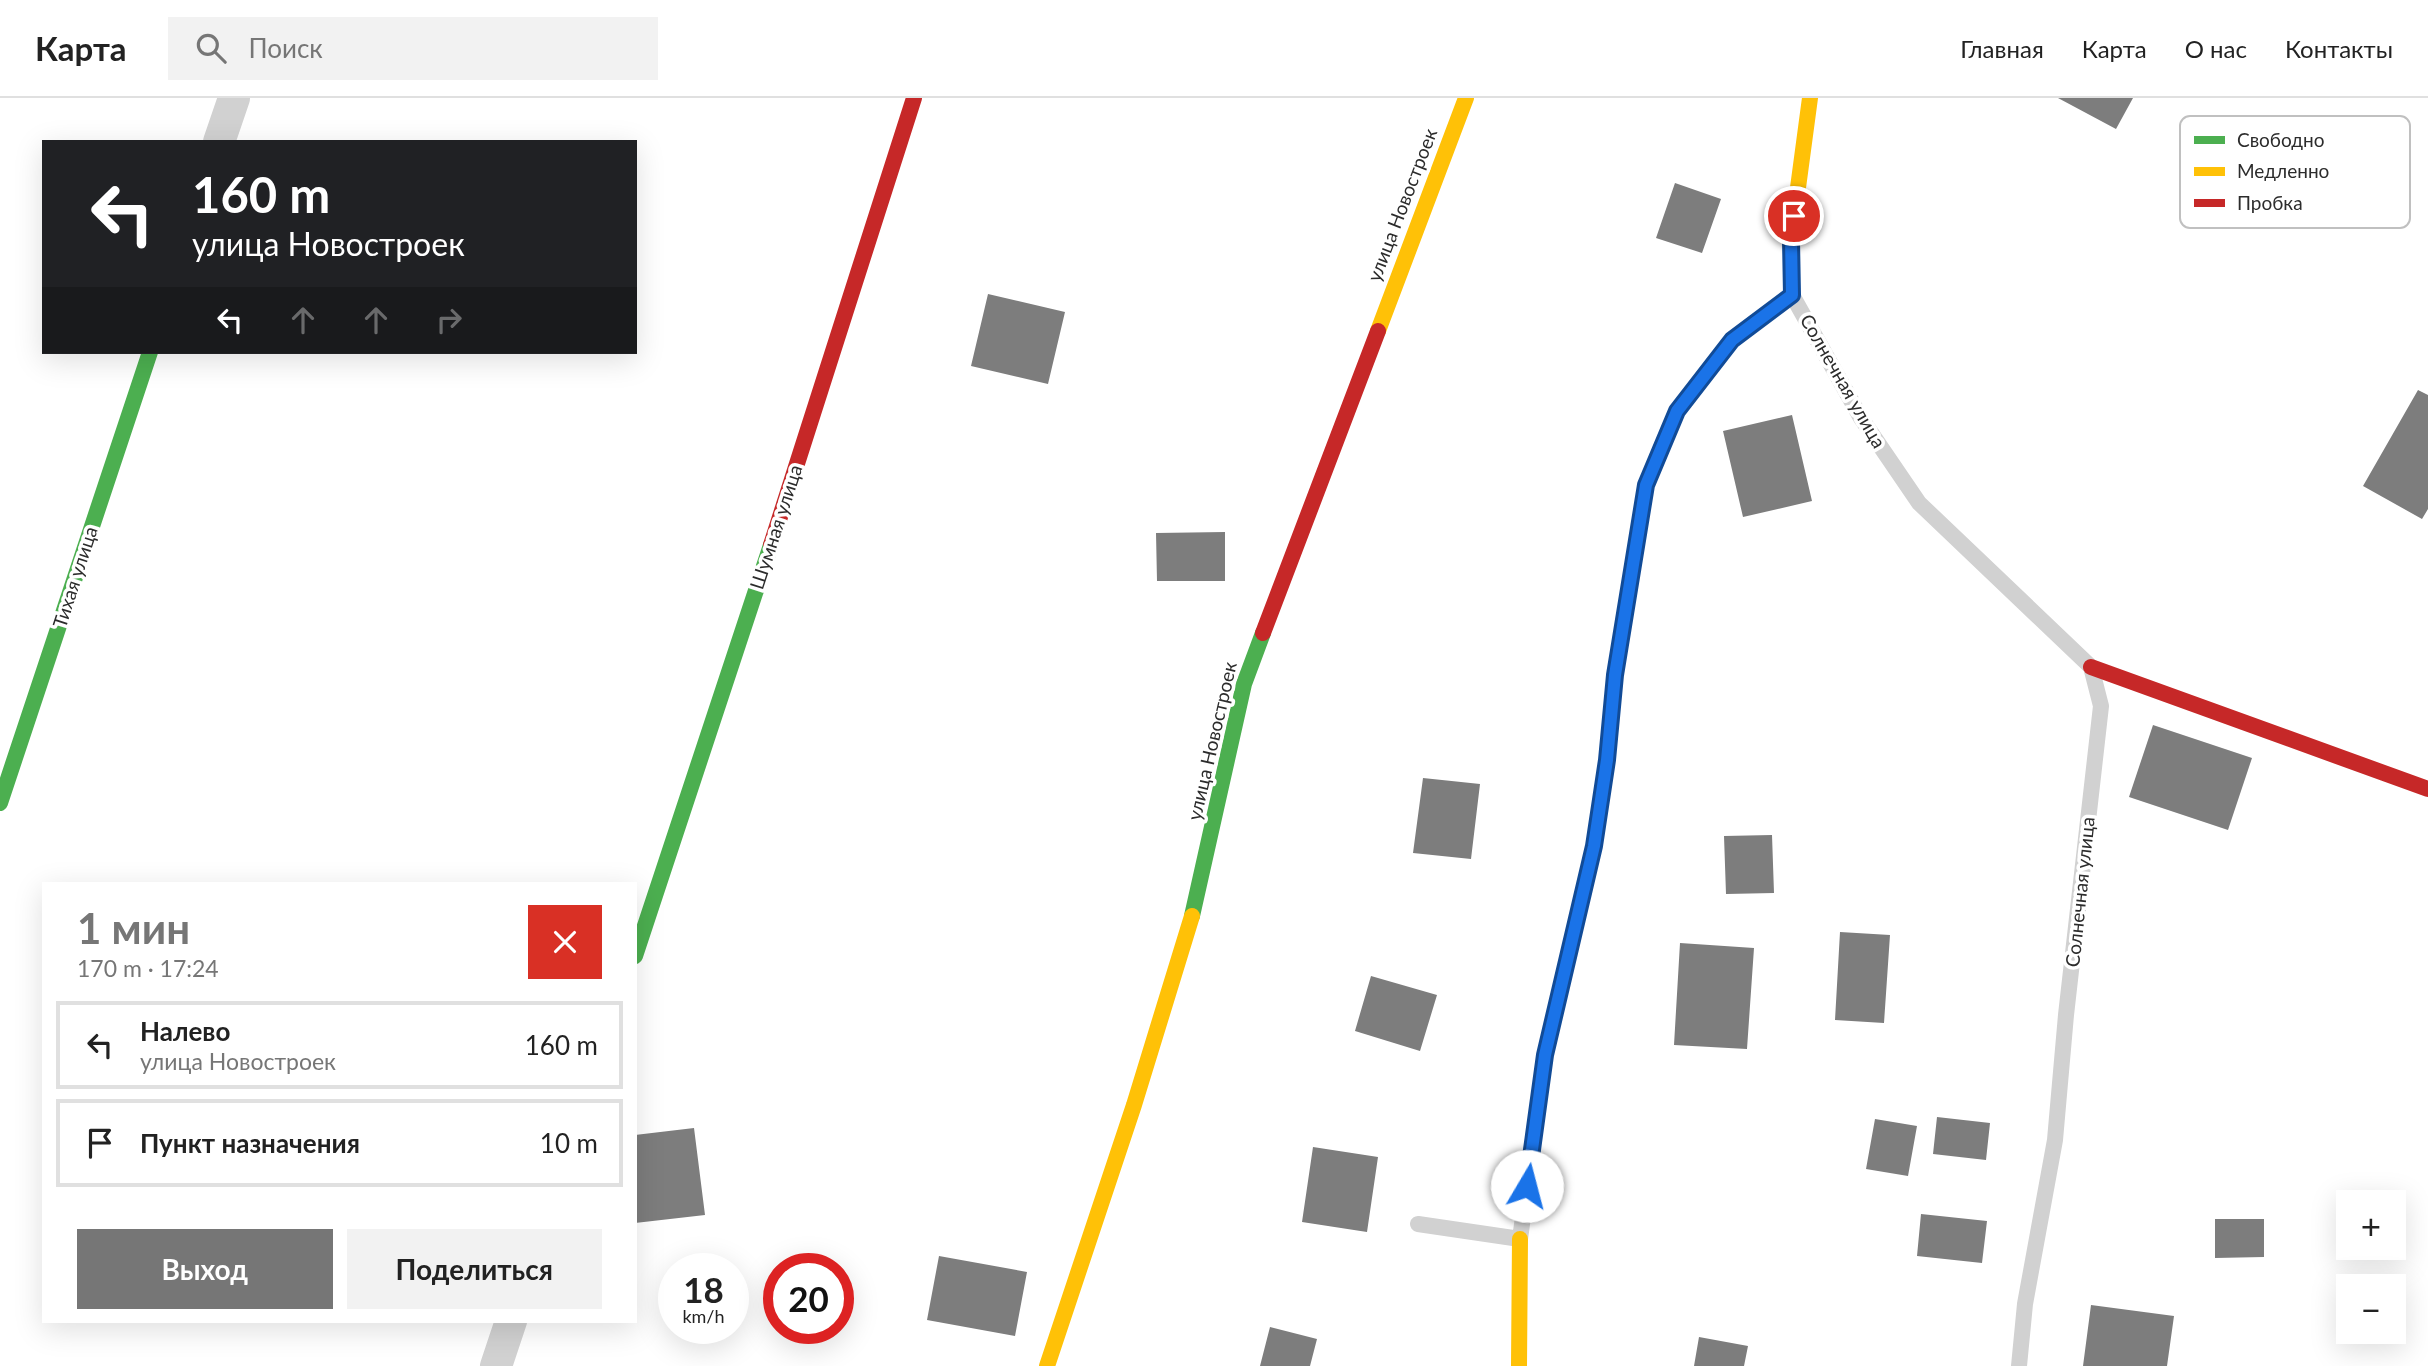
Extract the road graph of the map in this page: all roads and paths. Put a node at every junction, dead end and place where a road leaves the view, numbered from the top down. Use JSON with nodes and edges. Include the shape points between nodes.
{"nodes":[{"id":1,"x":234,"y":98,"type":"edge"},
{"id":2,"x":914,"y":98,"type":"edge"},
{"id":3,"x":1465,"y":98,"type":"edge"},
{"id":4,"x":1811,"y":98,"type":"edge"},
{"id":5,"x":220,"y":140,"type":"edge"},
{"id":6,"x":1792,"y":295,"type":"junction"},
{"id":7,"x":149,"y":354,"type":"edge"},
{"id":8,"x":2091,"y":667,"type":"junction"},
{"id":9,"x":2428,"y":789,"type":"edge"},
{"id":10,"x":0,"y":803,"type":"edge"},
{"id":11,"x":637,"y":950,"type":"edge"},
{"id":12,"x":1418,"y":1224,"type":"dead end"},
{"id":13,"x":1520,"y":1238,"type":"junction"},
{"id":14,"x":510,"y":1323,"type":"edge"},
{"id":15,"x":496,"y":1366,"type":"edge"},
{"id":16,"x":1047,"y":1366,"type":"edge"},
{"id":17,"x":1519,"y":1366,"type":"edge"},
{"id":18,"x":2019,"y":1366,"type":"edge"}],
"edges":[{"from":1,"to":5,"type":"street"},
{"from":2,"to":11,"type":"street","name":"Шумная улица"},
{"from":3,"to":16,"type":"street","name":"улица Новостроек","via":[[1244,684],[1198,897]]},
{"from":4,"to":6,"type":"street","via":[[1791,240]]},
{"from":6,"to":8,"type":"lane","name":"Солнечная улица","via":[[1861,418],[1919,503]]},
{"from":6,"to":13,"type":"lane","name":"Солнечная улица","via":[[1732,340],[1677,411],[1646,485],[1615,675],[1594,846],[1545,1055]]},
{"from":7,"to":10,"type":"street","name":"Тихая улица"},
{"from":8,"to":9,"type":"street"},
{"from":8,"to":18,"type":"lane","name":"Солнечная улица","via":[[2101,706],[2055,1140],[2025,1304]]},
{"from":12,"to":13,"type":"lane"},
{"from":13,"to":17,"type":"street"},
{"from":14,"to":15,"type":"street"}]}
